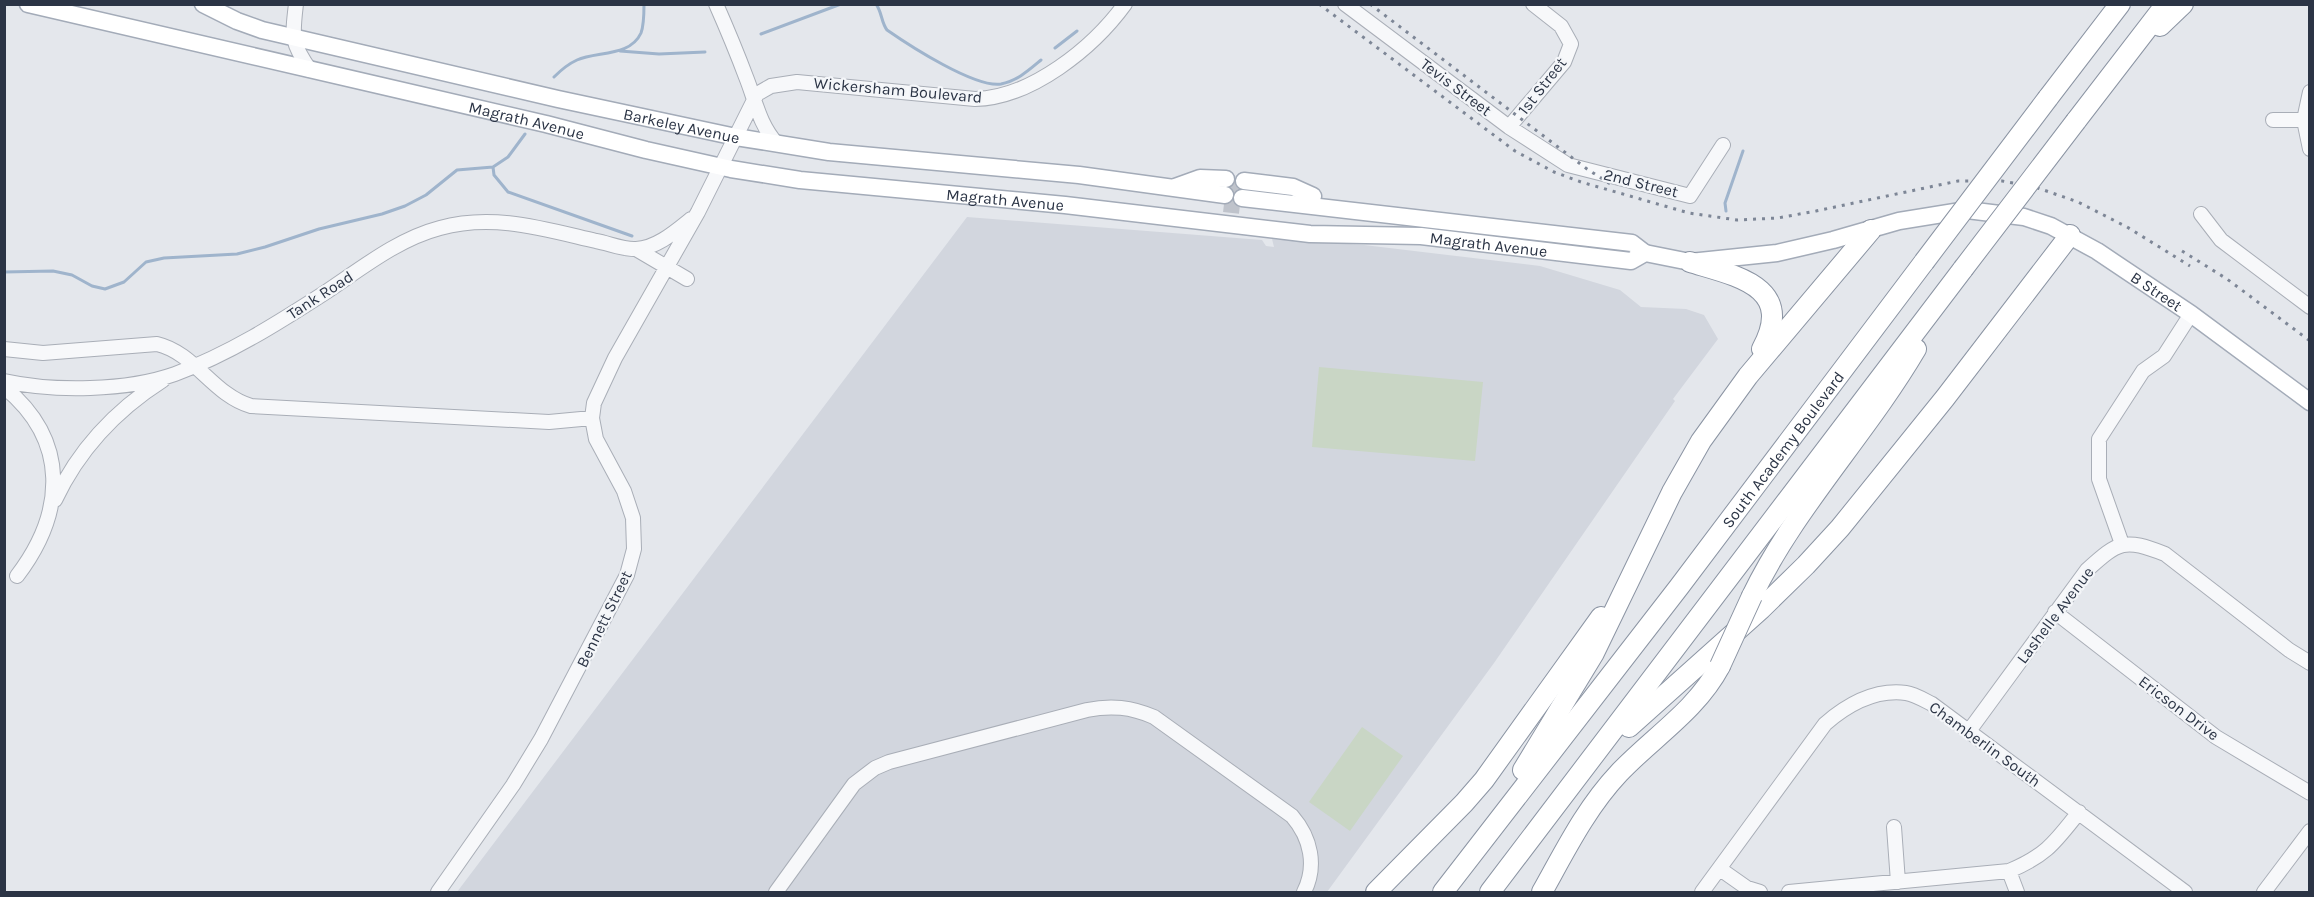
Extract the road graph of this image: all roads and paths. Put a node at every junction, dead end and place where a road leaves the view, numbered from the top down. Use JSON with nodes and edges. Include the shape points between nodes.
{"nodes":[{"id":1,"x":28,"y":4,"type":"edge"},
{"id":2,"x":203,"y":4,"type":"edge"},
{"id":3,"x":296,"y":4,"type":"edge"},
{"id":4,"x":716,"y":4,"type":"edge"},
{"id":5,"x":1125,"y":4,"type":"edge"},
{"id":6,"x":1346,"y":4,"type":"edge"},
{"id":7,"x":1533,"y":4,"type":"edge"},
{"id":8,"x":2166,"y":4,"type":"edge"},
{"id":9,"x":2183,"y":4,"type":"edge"},
{"id":10,"x":2119,"y":5,"type":"edge"},
{"id":11,"x":292,"y":37,"type":"junction"},
{"id":12,"x":2120,"y":66,"type":"junction"},
{"id":13,"x":310,"y":70,"type":"junction"},
{"id":14,"x":2310,"y":92,"type":"edge"},
{"id":15,"x":753,"y":100,"type":"junction"},
{"id":16,"x":2273,"y":120,"type":"dead end"},
{"id":17,"x":2304,"y":120,"type":"junction"},
{"id":18,"x":1509,"y":127,"type":"junction"},
{"id":19,"x":736,"y":137,"type":"junction"},
{"id":20,"x":777,"y":144,"type":"junction"},
{"id":21,"x":1724,"y":145,"type":"dead end"},
{"id":22,"x":2310,"y":149,"type":"edge"},
{"id":23,"x":1568,"y":165,"type":"joint"},
{"id":24,"x":722,"y":166,"type":"junction"},
{"id":25,"x":1170,"y":188,"type":"junction"},
{"id":26,"x":1335,"y":208,"type":"junction"},
{"id":27,"x":699,"y":212,"type":"junction"},
{"id":28,"x":1990,"y":212,"type":"joint"},
{"id":29,"x":2201,"y":214,"type":"dead end"},
{"id":30,"x":1871,"y":230,"type":"junction"},
{"id":31,"x":2070,"y":235,"type":"junction"},
{"id":32,"x":636,"y":249,"type":"junction"},
{"id":33,"x":1645,"y":253,"type":"junction"},
{"id":34,"x":1690,"y":262,"type":"junction"},
{"id":35,"x":667,"y":267,"type":"junction"},
{"id":36,"x":1963,"y":269,"type":"junction"},
{"id":37,"x":687,"y":279,"type":"dead end"},
{"id":38,"x":2310,"y":307,"type":"edge"},
{"id":39,"x":2191,"y":314,"type":"junction"},
{"id":40,"x":4,"y":349,"type":"edge"},
{"id":41,"x":194,"y":366,"type":"junction"},
{"id":42,"x":172,"y":375,"type":"junction"},
{"id":43,"x":1748,"y":376,"type":"junction"},
{"id":44,"x":4,"y":381,"type":"edge"},
{"id":45,"x":4,"y":387,"type":"edge"},
{"id":46,"x":2310,"y":402,"type":"edge"},
{"id":47,"x":592,"y":418,"type":"junction"},
{"id":48,"x":52,"y":507,"type":"junction"},
{"id":49,"x":2122,"y":544,"type":"junction"},
{"id":50,"x":1639,"y":560,"type":"junction"},
{"id":51,"x":17,"y":576,"type":"dead end"},
{"id":52,"x":2055,"y":612,"type":"junction"},
{"id":53,"x":2310,"y":663,"type":"edge"},
{"id":54,"x":1969,"y":731,"type":"junction"},
{"id":55,"x":2310,"y":793,"type":"edge"},
{"id":56,"x":1562,"y":800,"type":"junction"},
{"id":57,"x":2079,"y":812,"type":"junction"},
{"id":58,"x":1894,"y":827,"type":"dead end"},
{"id":59,"x":2310,"y":831,"type":"edge"},
{"id":60,"x":1720,"y":869,"type":"junction"},
{"id":61,"x":2009,"y":871,"type":"junction"},
{"id":62,"x":1898,"y":882,"type":"junction"},
{"id":63,"x":1447,"y":887,"type":"edge"},
{"id":64,"x":438,"y":892,"type":"edge"},
{"id":65,"x":776,"y":892,"type":"edge"},
{"id":66,"x":1305,"y":892,"type":"edge"},
{"id":67,"x":1376,"y":892,"type":"edge"},
{"id":68,"x":1490,"y":892,"type":"edge"},
{"id":69,"x":1542,"y":892,"type":"edge"},
{"id":70,"x":1702,"y":892,"type":"edge"},
{"id":71,"x":1760,"y":892,"type":"edge"},
{"id":72,"x":1789,"y":892,"type":"edge"},
{"id":73,"x":2016,"y":892,"type":"edge"},
{"id":74,"x":2185,"y":892,"type":"edge"},
{"id":75,"x":2264,"y":892,"type":"edge"}],
"edges":[{"from":1,"to":13,"type":"main road","name":"Magrath Avenue"},
{"from":2,"to":11,"type":"main road","name":"Barkeley Avenue","via":[[248,26]]},
{"from":3,"to":11,"type":"street"},
{"from":4,"to":15,"type":"street"},
{"from":5,"to":15,"type":"street","name":"Wickersham Boulevard","via":[[1082,51],[1030,84],[1000,97],[966,98],[797,82],[765,88]]},
{"from":6,"to":18,"type":"street","name":"Tevis Street"},
{"from":7,"to":18,"type":"street","name":"1st Street","via":[[1561,26],[1571,44],[1564,62]]},
{"from":8,"to":12,"type":"highway"},
{"from":9,"to":12,"type":"highway"},
{"from":10,"to":63,"type":"highway","name":"South Academy Boulevard","bridge":true},
{"from":11,"to":13,"type":"street"},
{"from":11,"to":19,"type":"main road","name":"Barkeley Avenue"},
{"from":12,"to":36,"type":"highway","bridge":true},
{"from":13,"to":24,"type":"main road","name":"Magrath Avenue"},
{"from":14,"to":17,"type":"street"},
{"from":15,"to":19,"type":"street"},
{"from":15,"to":20,"type":"street"},
{"from":16,"to":17,"type":"street"},
{"from":17,"to":22,"type":"street"},
{"from":18,"to":23,"type":"street","name":"Tevis Street"},
{"from":19,"to":20,"type":"main road","name":"Barkeley Avenue"},
{"from":19,"to":24,"type":"street"},
{"from":20,"to":25,"type":"main road","name":"Barkeley Avenue"},
{"from":21,"to":23,"type":"street","name":"2nd Street","via":[[1690,196]]},
{"from":24,"to":27,"type":"street"},
{"from":24,"to":33,"type":"main road","name":"Magrath Avenue","via":[[811,181],[1310,234],[1421,236],[1631,261]]},
{"from":25,"to":25,"type":"main road","name":"Barkeley Avenue","via":[[1200,178],[1225,191],[1191,198]]},
{"from":26,"to":26,"type":"main road","via":[[1293,187],[1242,193]]},
{"from":26,"to":33,"type":"main road","via":[[1632,243]]},
{"from":27,"to":32,"type":"street","via":[[666,238]]},
{"from":27,"to":35,"type":"street"},
{"from":28,"to":30,"type":"main road","name":"Magrath Avenue","via":[[1932,214]]},
{"from":28,"to":31,"type":"main road","name":"B Street","via":[[2024,217]]},
{"from":29,"to":38,"type":"street","via":[[2221,240]]},
{"from":30,"to":34,"type":"main road","name":"Magrath Avenue","via":[[1777,253]]},
{"from":30,"to":43,"type":"highway"},
{"from":31,"to":39,"type":"main road","name":"B Street"},
{"from":31,"to":56,"type":"highway","via":[[1840,528],[1761,609],[1644,712]]},
{"from":32,"to":35,"type":"street","name":"Tank Road"},
{"from":32,"to":41,"type":"street","name":"Tank Road","via":[[501,221],[442,227],[400,244],[274,325]]},
{"from":33,"to":34,"type":"main road","name":"Magrath Avenue"},
{"from":34,"to":43,"type":"highway","via":[[1740,277],[1762,292],[1771,306],[1771,333]]},
{"from":35,"to":37,"type":"street","name":"Tank Road"},
{"from":35,"to":47,"type":"street","via":[[600,388]]},
{"from":36,"to":56,"type":"highway"},
{"from":36,"to":69,"type":"highway","bridge":true,"via":[[1897,381],[1773,555],[1720,666],[1702,693],[1604,790],[1575,831]]},
{"from":39,"to":46,"type":"main road","name":"B Street"},
{"from":39,"to":49,"type":"street","via":[[2164,356],[2143,371],[2099,440],[2099,479]]},
{"from":40,"to":41,"type":"street","via":[[43,353],[157,344],[169,347]]},
{"from":41,"to":42,"type":"street","name":"Tank Road"},
{"from":41,"to":47,"type":"street","via":[[227,395],[251,405],[549,422]]},
{"from":42,"to":44,"type":"street","name":"Tank Road","via":[[93,387]]},
{"from":42,"to":48,"type":"street","via":[[125,408],[101,431],[70,471]]},
{"from":43,"to":50,"type":"highway","via":[[1701,441]]},
{"from":45,"to":48,"type":"street","via":[[34,417],[45,439],[52,467]]},
{"from":47,"to":64,"type":"street","name":"Bennett Street","via":[[596,439],[624,491],[633,518],[630,568],[541,738]]},
{"from":48,"to":51,"type":"street","via":[[37,547]]},
{"from":49,"to":52,"type":"street","name":"Lashelle Avenue","via":[[2087,570]]},
{"from":49,"to":53,"type":"street","via":[[2165,554]]},
{"from":50,"to":63,"type":"highway","via":[[1568,698]]},
{"from":50,"to":67,"type":"highway","via":[[1484,780]]},
{"from":52,"to":54,"type":"street","name":"Lashelle Avenue"},
{"from":52,"to":55,"type":"street","name":"Ericson Drive","via":[[2216,737]]},
{"from":54,"to":57,"type":"street","name":"Chamberlin South"},
{"from":54,"to":60,"type":"street","name":"Chamberlin South","via":[[1932,704],[1908,693],[1875,696],[1844,707],[1825,724]]},
{"from":56,"to":68,"type":"highway"},
{"from":57,"to":61,"type":"street","via":[[2051,847]]},
{"from":57,"to":74,"type":"street","name":"Chamberlin South"},
{"from":58,"to":62,"type":"street"},
{"from":59,"to":75,"type":"street"},
{"from":60,"to":70,"type":"street","name":"Chamberlin South"},
{"from":60,"to":71,"type":"street","via":[[1747,888]]},
{"from":61,"to":62,"type":"street"},
{"from":61,"to":73,"type":"street"},
{"from":62,"to":72,"type":"street"},
{"from":65,"to":66,"type":"street","via":[[854,784],[875,768],[1087,710],[1117,707],[1154,717],[1292,816],[1306,836],[1310,850]]}]}
